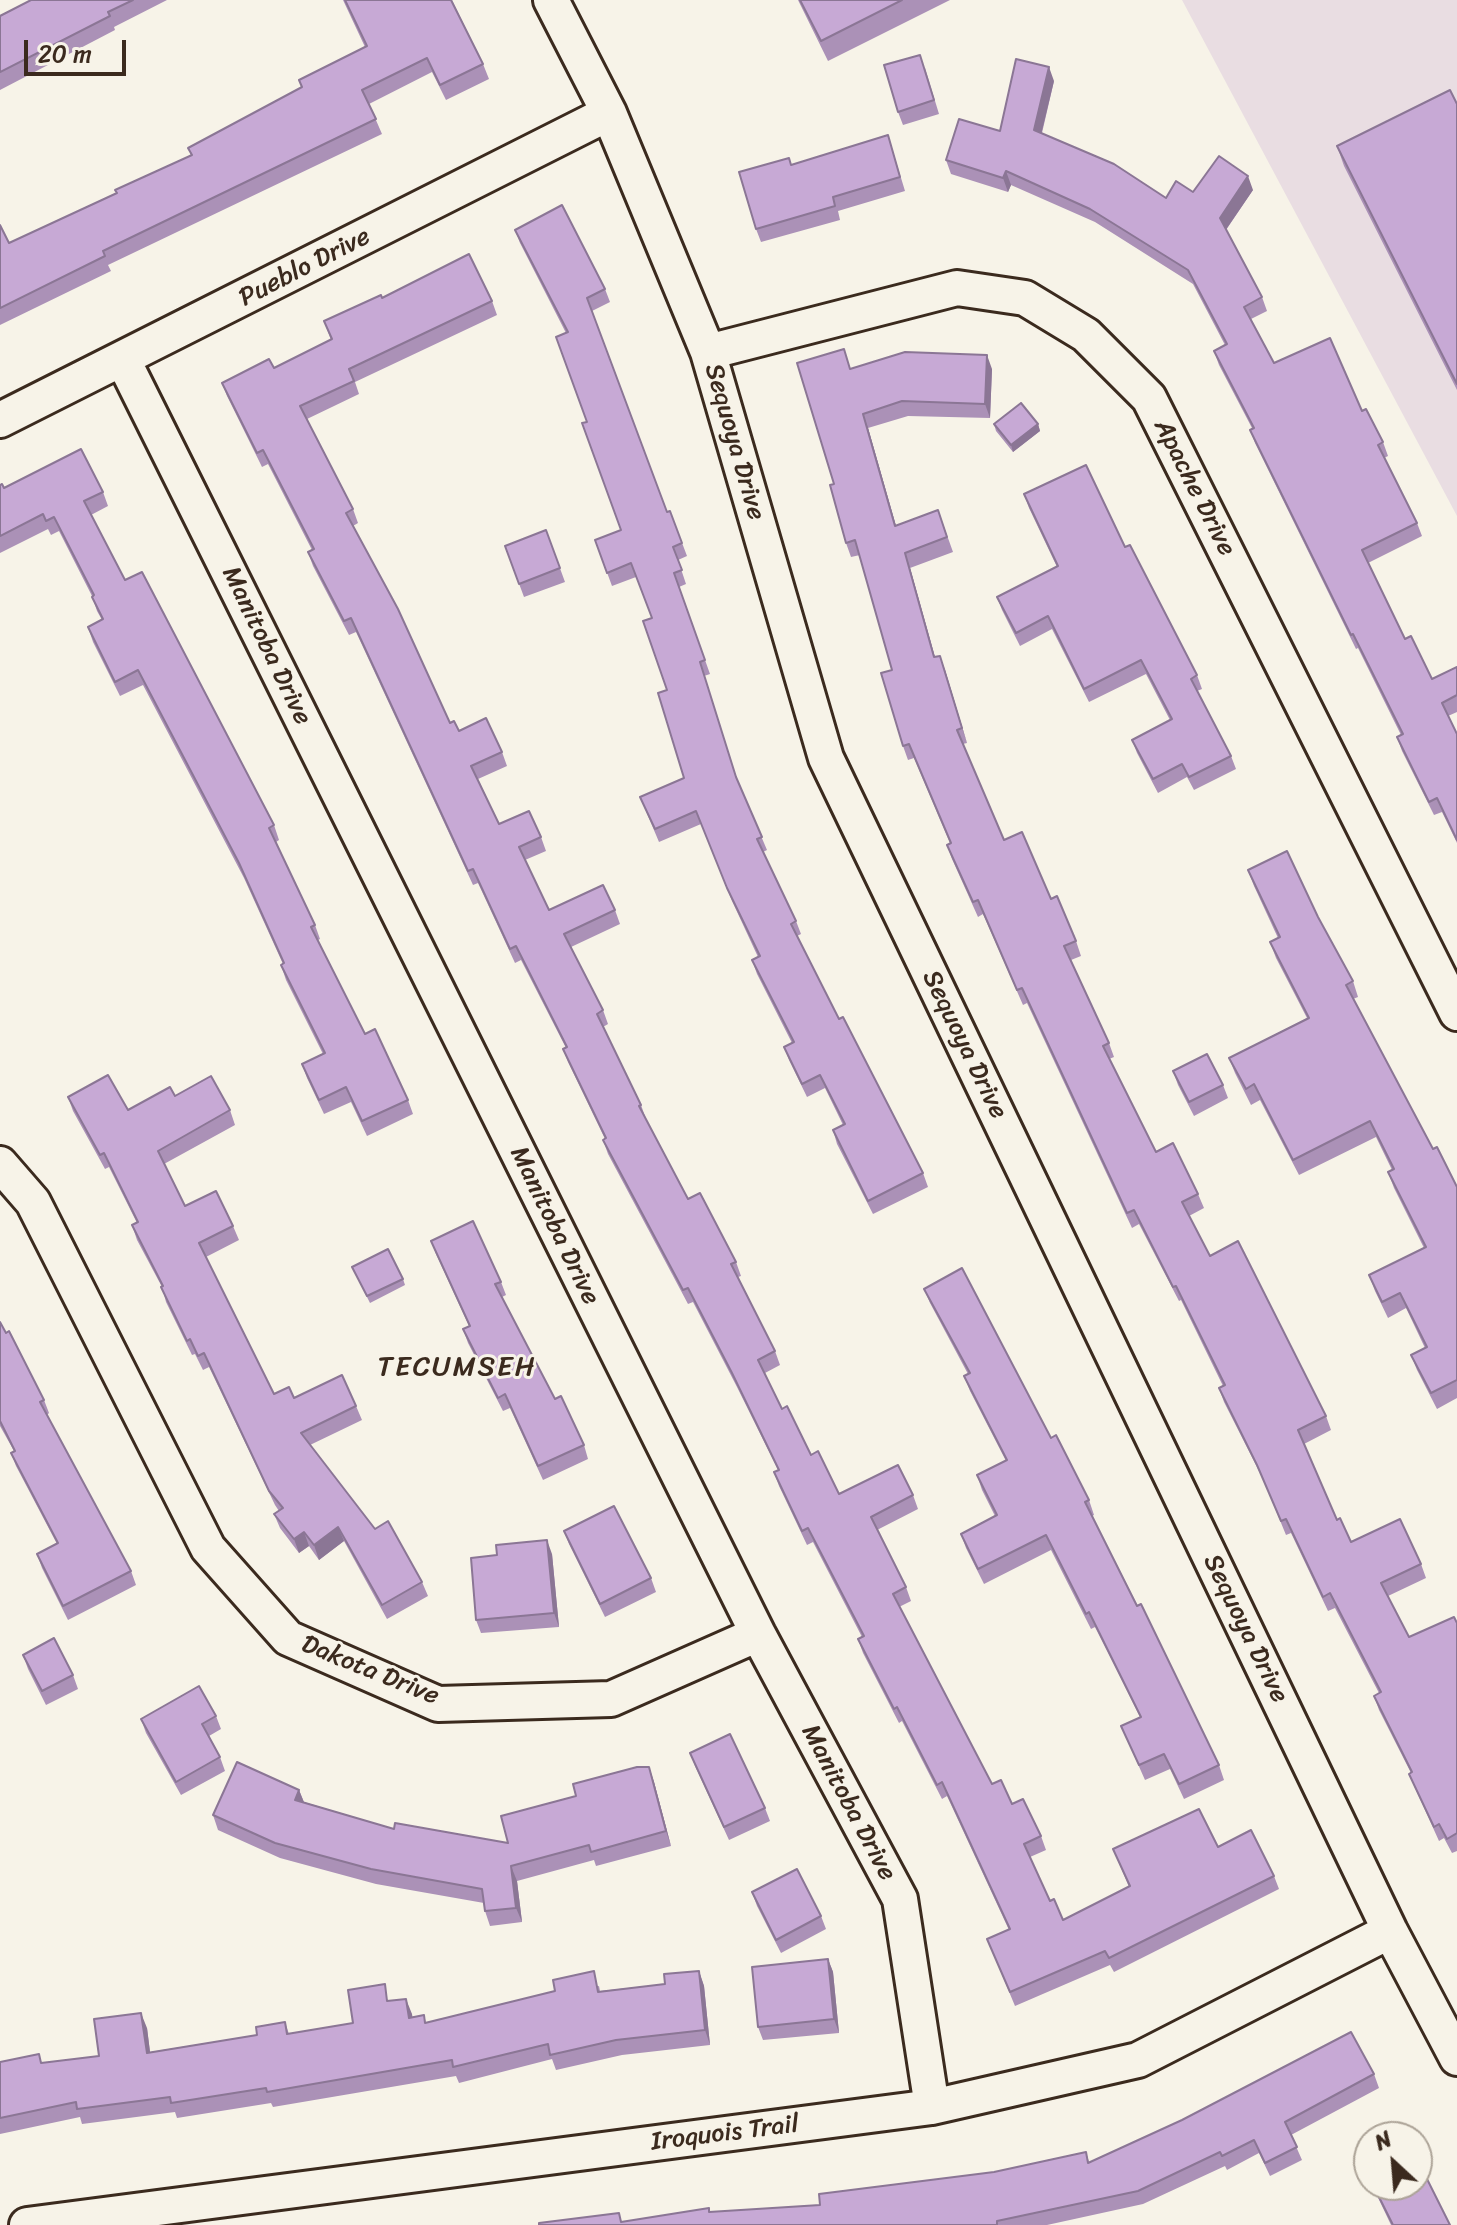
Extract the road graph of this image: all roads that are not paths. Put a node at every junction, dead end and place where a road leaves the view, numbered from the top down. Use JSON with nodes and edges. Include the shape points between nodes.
{"nodes":[{"id":1,"x":551,"y":0,"type":"edge"},
{"id":2,"x":609,"y":113,"type":"junction"},
{"id":3,"x":708,"y":352,"type":"junction"},
{"id":4,"x":123,"y":360,"type":"junction"},
{"id":5,"x":0,"y":420,"type":"edge"},
{"id":6,"x":1457,"y":1013,"type":"edge"},
{"id":7,"x":0,"y":1164,"type":"edge"},
{"id":8,"x":758,"y":1634,"type":"junction"},
{"id":9,"x":1390,"y":1931,"type":"junction"},
{"id":10,"x":1457,"y":2058,"type":"edge"},
{"id":11,"x":932,"y":2107,"type":"junction"},
{"id":12,"x":27,"y":2225,"type":"edge"}],
"edges":[{"from":1,"to":2,"type":"street","name":"Sequoya Drive"},
{"from":2,"to":3,"type":"street","name":"Sequoya Drive"},
{"from":2,"to":4,"type":"street","name":"Pueblo Drive"},
{"from":3,"to":6,"type":"street","name":"Apache Drive","via":[[957,288],[1025,298],[1086,335],[1149,398]]},
{"from":3,"to":9,"type":"street","name":"Sequoya Drive","via":[[826,758]]},
{"from":4,"to":5,"type":"street","name":"Pueblo Drive"},
{"from":4,"to":8,"type":"street","name":"Manitoba Drive"},
{"from":7,"to":8,"type":"street","name":"Dakota Drive","via":[[33,1202],[208,1548],[288,1638],[438,1704],[611,1699]]},
{"from":8,"to":11,"type":"street","name":"Manitoba Drive","via":[[900,1899]]},
{"from":9,"to":10,"type":"street","name":"Sequoya Drive"},
{"from":9,"to":11,"type":"street","name":"Iroquois Trail","via":[[1138,2060]]},
{"from":11,"to":12,"type":"street","name":"Iroquois Trail"}]}
